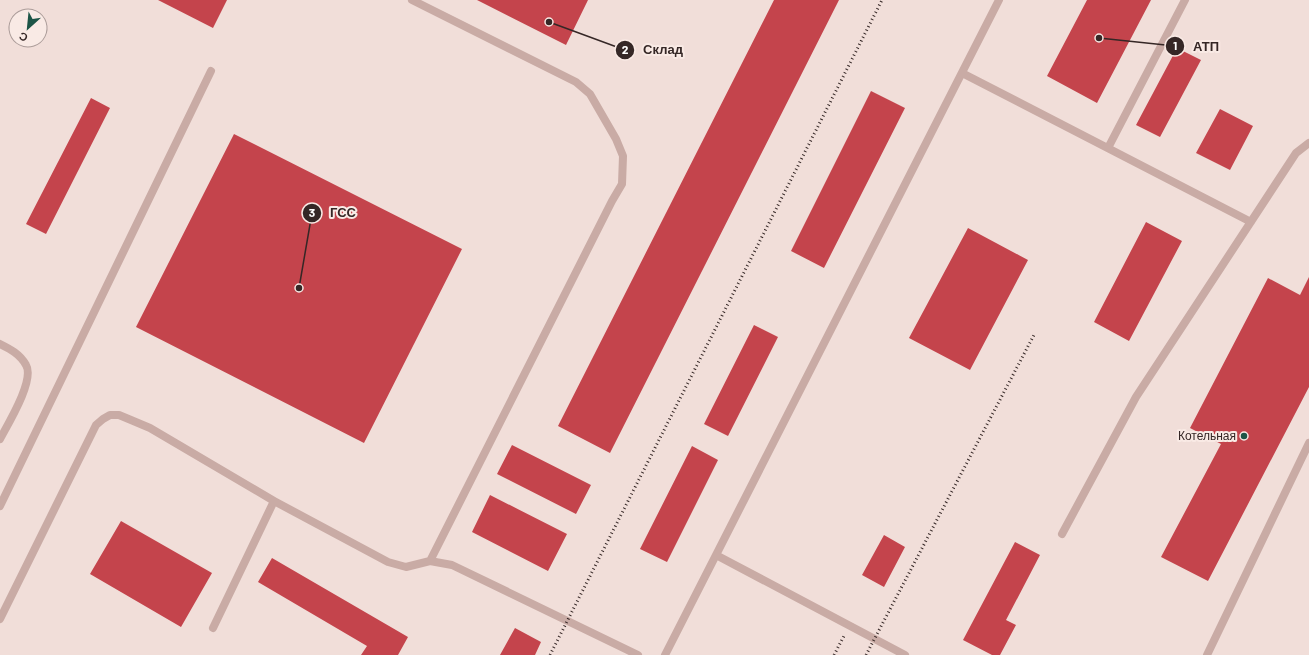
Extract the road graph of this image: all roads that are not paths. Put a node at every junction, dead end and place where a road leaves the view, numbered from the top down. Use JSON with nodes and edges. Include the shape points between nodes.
{"nodes":[{"id":1,"x":412,"y":0,"type":"edge"},
{"id":2,"x":999,"y":0,"type":"edge"},
{"id":3,"x":1185,"y":0,"type":"edge"},
{"id":4,"x":211,"y":71,"type":"dead end"},
{"id":5,"x":962,"y":73,"type":"junction"},
{"id":6,"x":1309,"y":143,"type":"edge"},
{"id":7,"x":1108,"y":148,"type":"junction"},
{"id":8,"x":1251,"y":222,"type":"junction"},
{"id":9,"x":0,"y":344,"type":"edge"},
{"id":10,"x":0,"y":439,"type":"edge"},
{"id":11,"x":1309,"y":443,"type":"edge"},
{"id":12,"x":274,"y":501,"type":"junction"},
{"id":13,"x":0,"y":506,"type":"edge"},
{"id":14,"x":1062,"y":534,"type":"dead end"},
{"id":15,"x":716,"y":555,"type":"junction"},
{"id":16,"x":430,"y":561,"type":"junction"},
{"id":17,"x":0,"y":619,"type":"edge"},
{"id":18,"x":213,"y":628,"type":"dead end"},
{"id":19,"x":638,"y":655,"type":"edge"},
{"id":20,"x":665,"y":655,"type":"edge"},
{"id":21,"x":905,"y":655,"type":"edge"},
{"id":22,"x":1207,"y":655,"type":"edge"}],
"edges":[{"from":1,"to":16,"type":"lane","via":[[576,82],[590,94],[623,156],[622,184]]},
{"from":2,"to":5,"type":"lane"},
{"from":3,"to":7,"type":"lane"},
{"from":4,"to":13,"type":"lane"},
{"from":5,"to":7,"type":"lane"},
{"from":5,"to":15,"type":"lane"},
{"from":6,"to":8,"type":"lane","via":[[1296,153]]},
{"from":7,"to":8,"type":"lane"},
{"from":8,"to":14,"type":"lane","via":[[1136,397]]},
{"from":9,"to":10,"type":"lane","via":[[16,353],[27,366],[28,379]]},
{"from":11,"to":22,"type":"lane"},
{"from":12,"to":16,"type":"lane","via":[[388,562],[406,567]]},
{"from":12,"to":17,"type":"lane","via":[[150,428],[119,415],[110,415],[96,425]]},
{"from":12,"to":18,"type":"lane"},
{"from":15,"to":20,"type":"lane"},
{"from":15,"to":21,"type":"lane"},
{"from":16,"to":19,"type":"lane","via":[[452,565]]}]}
